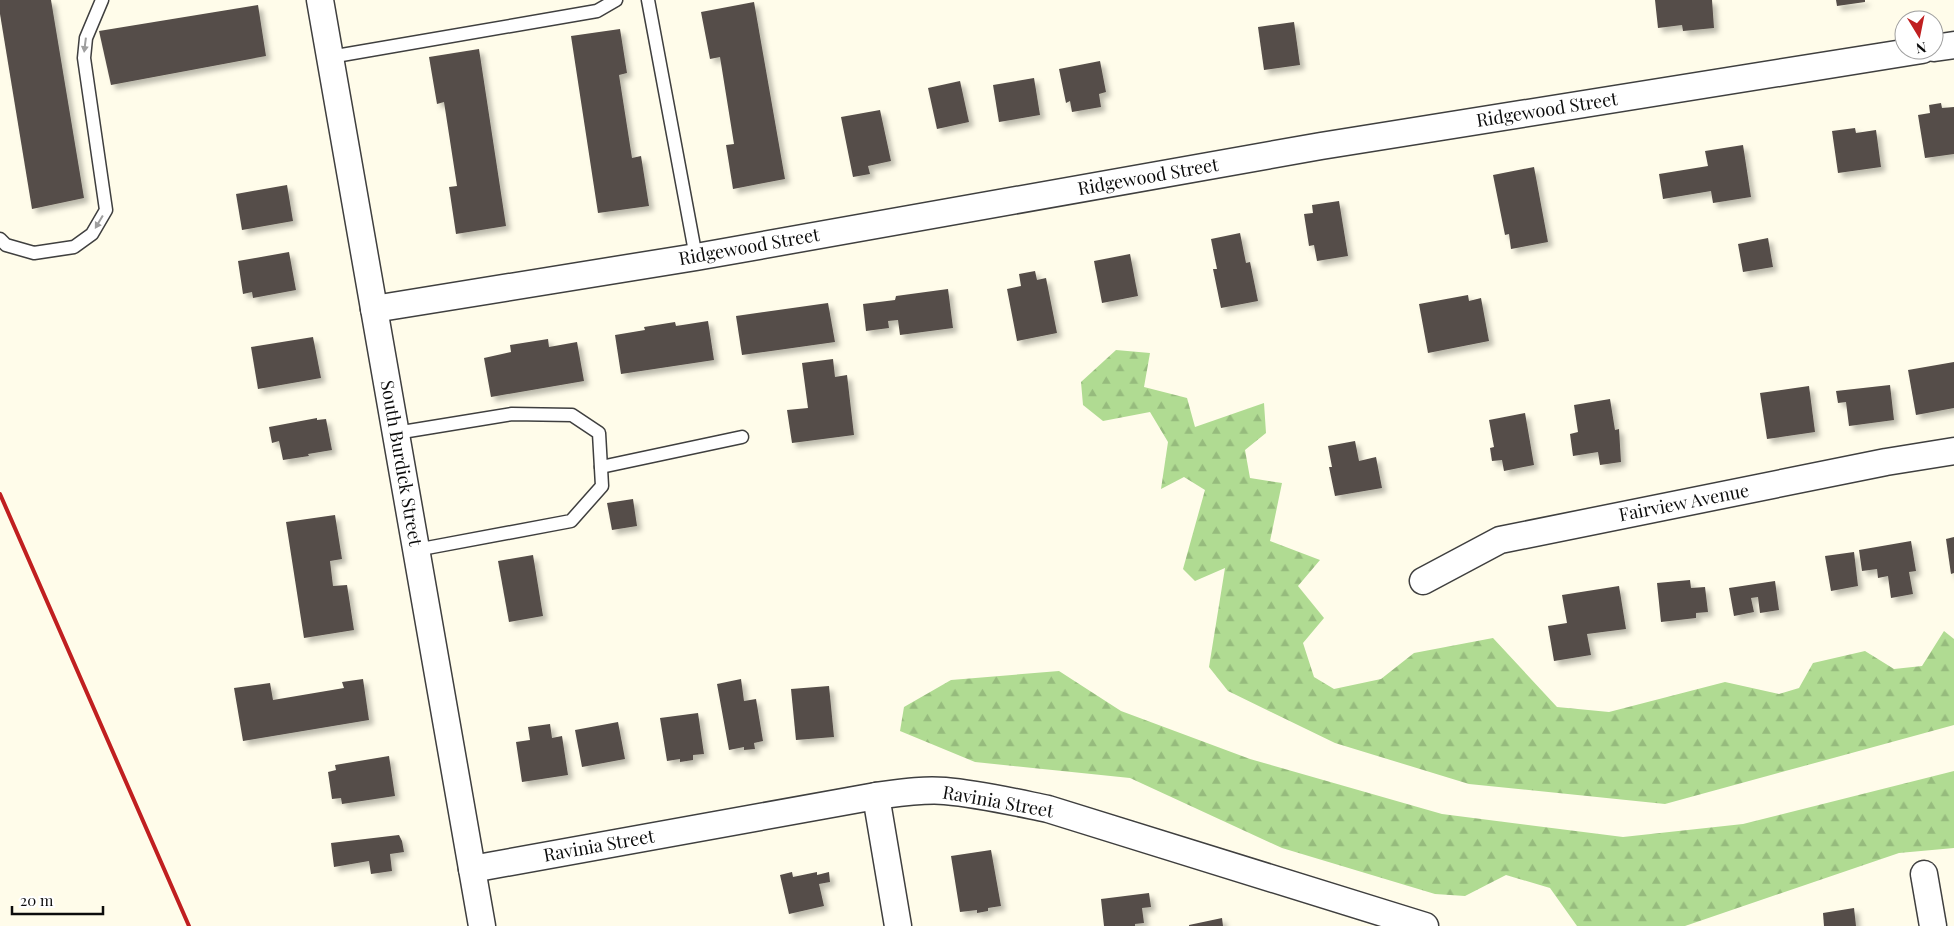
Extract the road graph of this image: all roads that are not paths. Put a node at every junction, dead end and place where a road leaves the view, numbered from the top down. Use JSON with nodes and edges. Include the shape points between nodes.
{"nodes":[{"id":1,"x":102,"y":0,"type":"edge"},
{"id":2,"x":320,"y":0,"type":"edge"},
{"id":3,"x":616,"y":0,"type":"edge"},
{"id":4,"x":648,"y":0,"type":"edge"},
{"id":5,"x":1894,"y":54,"type":"edge"},
{"id":6,"x":330,"y":57,"type":"junction"},
{"id":7,"x":0,"y":239,"type":"edge"},
{"id":8,"x":696,"y":257,"type":"junction"},
{"id":9,"x":374,"y":309,"type":"junction"},
{"id":10,"x":396,"y":433,"type":"junction"},
{"id":11,"x":742,"y":437,"type":"dead end"},
{"id":12,"x":1954,"y":451,"type":"edge"},
{"id":13,"x":601,"y":466,"type":"junction"},
{"id":14,"x":416,"y":550,"type":"junction"},
{"id":15,"x":1423,"y":581,"type":"dead end"},
{"id":16,"x":876,"y":796,"type":"junction"},
{"id":17,"x":472,"y":869,"type":"junction"},
{"id":18,"x":1924,"y":874,"type":"dead end"},
{"id":19,"x":482,"y":926,"type":"edge"},
{"id":20,"x":898,"y":926,"type":"edge"},
{"id":21,"x":1425,"y":926,"type":"edge"},
{"id":22,"x":1933,"y":926,"type":"edge"}],
"edges":[{"from":1,"to":7,"type":"lane","one_way":true,"via":[[86,38],[84,58],[106,210],[92,234],[74,247],[34,253],[6,245]]},
{"from":2,"to":6,"type":"street","name":"South Burdick Street"},
{"from":3,"to":6,"type":"lane","via":[[597,10]]},
{"from":4,"to":8,"type":"lane"},
{"from":5,"to":8,"type":"street","name":"Ridgewood Street","via":[[1321,146]]},
{"from":6,"to":9,"type":"street","name":"South Burdick Street"},
{"from":8,"to":9,"type":"street","name":"Ridgewood Street"},
{"from":9,"to":10,"type":"street","name":"South Burdick Street"},
{"from":10,"to":13,"type":"lane","via":[[512,414],[572,415],[599,433]]},
{"from":10,"to":14,"type":"street","name":"South Burdick Street"},
{"from":11,"to":13,"type":"lane"},
{"from":12,"to":15,"type":"street","name":"Fairview Avenue","via":[[1500,540]]},
{"from":13,"to":14,"type":"lane","via":[[602,486],[570,521]]},
{"from":14,"to":17,"type":"street","name":"South Burdick Street"},
{"from":16,"to":17,"type":"street","name":"Ravinia Street"},
{"from":16,"to":20,"type":"street"},
{"from":16,"to":21,"type":"street","name":"Ravinia Street","via":[[907,791],[944,791],[1048,809]]},
{"from":17,"to":19,"type":"street","name":"South Burdick Street"},
{"from":18,"to":22,"type":"street"}]}
